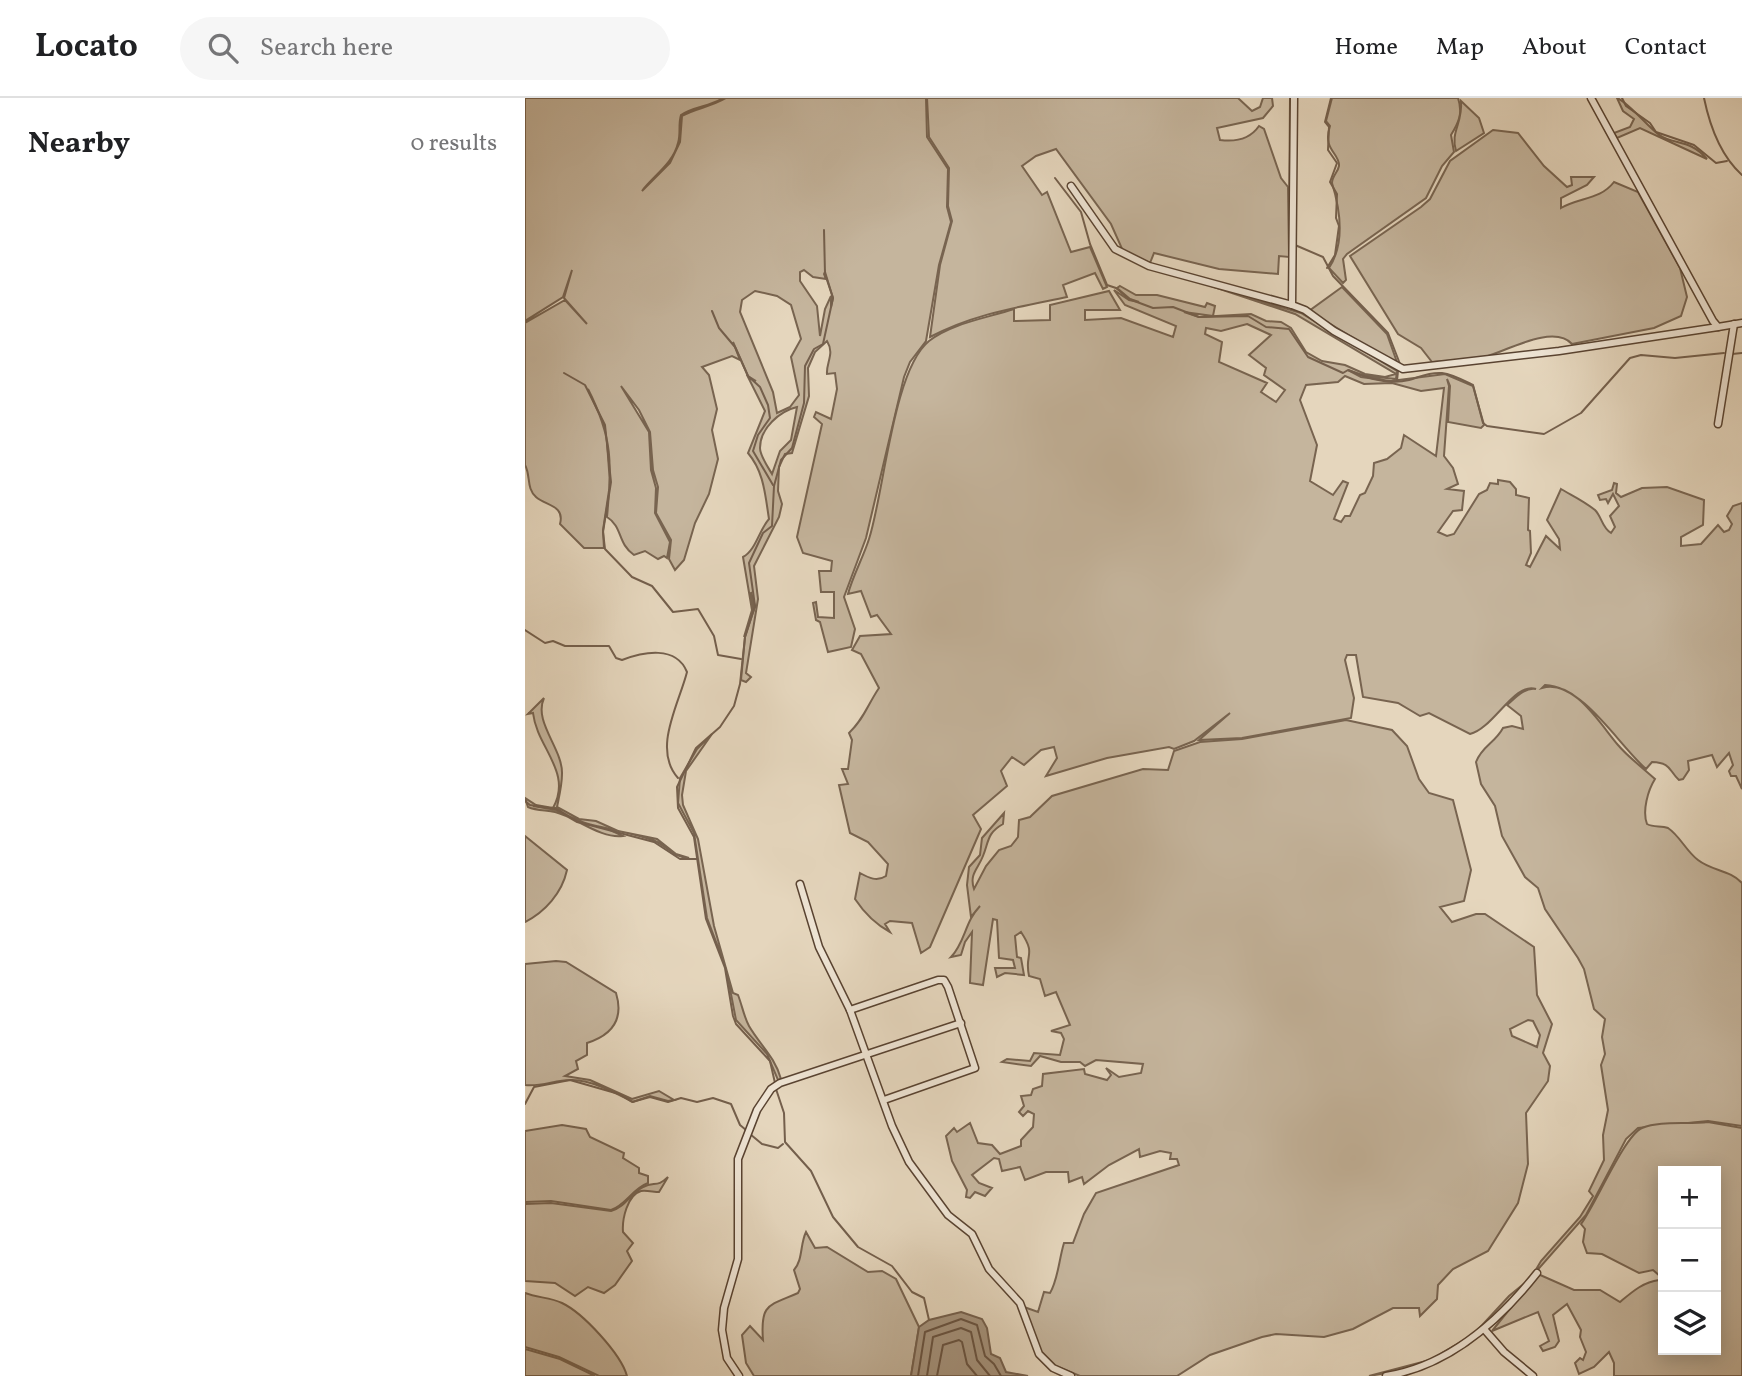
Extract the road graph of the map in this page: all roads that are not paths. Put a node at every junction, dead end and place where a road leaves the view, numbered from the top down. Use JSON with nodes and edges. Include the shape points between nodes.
{"nodes":[{"id":1,"x":1294,"y":98,"type":"edge"},
{"id":2,"x":1591,"y":98,"type":"edge"},
{"id":3,"x":1071,"y":186,"type":"dead end"},
{"id":4,"x":1292,"y":305,"type":"junction"},
{"id":5,"x":1738,"y":324,"type":"edge"},
{"id":6,"x":1719,"y":327,"type":"junction"},
{"id":7,"x":1718,"y":424,"type":"dead end"},
{"id":8,"x":800,"y":884,"type":"dead end"},
{"id":9,"x":850,"y":1010,"type":"junction"},
{"id":10,"x":961,"y":1023,"type":"junction"},
{"id":11,"x":867,"y":1053,"type":"junction"},
{"id":12,"x":884,"y":1100,"type":"junction"},
{"id":13,"x":1537,"y":1273,"type":"dead end"},
{"id":14,"x":1485,"y":1329,"type":"junction"},
{"id":15,"x":739,"y":1376,"type":"edge"},
{"id":16,"x":1071,"y":1376,"type":"edge"},
{"id":17,"x":1386,"y":1376,"type":"edge"},
{"id":18,"x":1532,"y":1376,"type":"edge"}],
"edges":[{"from":1,"to":4,"type":"street"},
{"from":2,"to":6,"type":"street"},
{"from":3,"to":4,"type":"street","via":[[1115,248],[1149,265]]},
{"from":4,"to":6,"type":"street","via":[[1400,369]]},
{"from":5,"to":6,"type":"street"},
{"from":5,"to":7,"type":"street"},
{"from":8,"to":9,"type":"street","via":[[819,947]]},
{"from":9,"to":10,"type":"street","via":[[944,980]]},
{"from":9,"to":11,"type":"street"},
{"from":10,"to":11,"type":"street"},
{"from":10,"to":12,"type":"street","via":[[975,1068]]},
{"from":11,"to":12,"type":"street"},
{"from":11,"to":15,"type":"street","via":[[775,1085],[747,1131],[737,1172],[738,1259],[722,1318],[727,1357]]},
{"from":12,"to":16,"type":"street","via":[[909,1162],[948,1215],[972,1234],[989,1269],[1020,1303],[1039,1354],[1053,1368]]},
{"from":13,"to":14,"type":"street"},
{"from":14,"to":17,"type":"street","via":[[1440,1359]]},
{"from":14,"to":18,"type":"street"}]}
